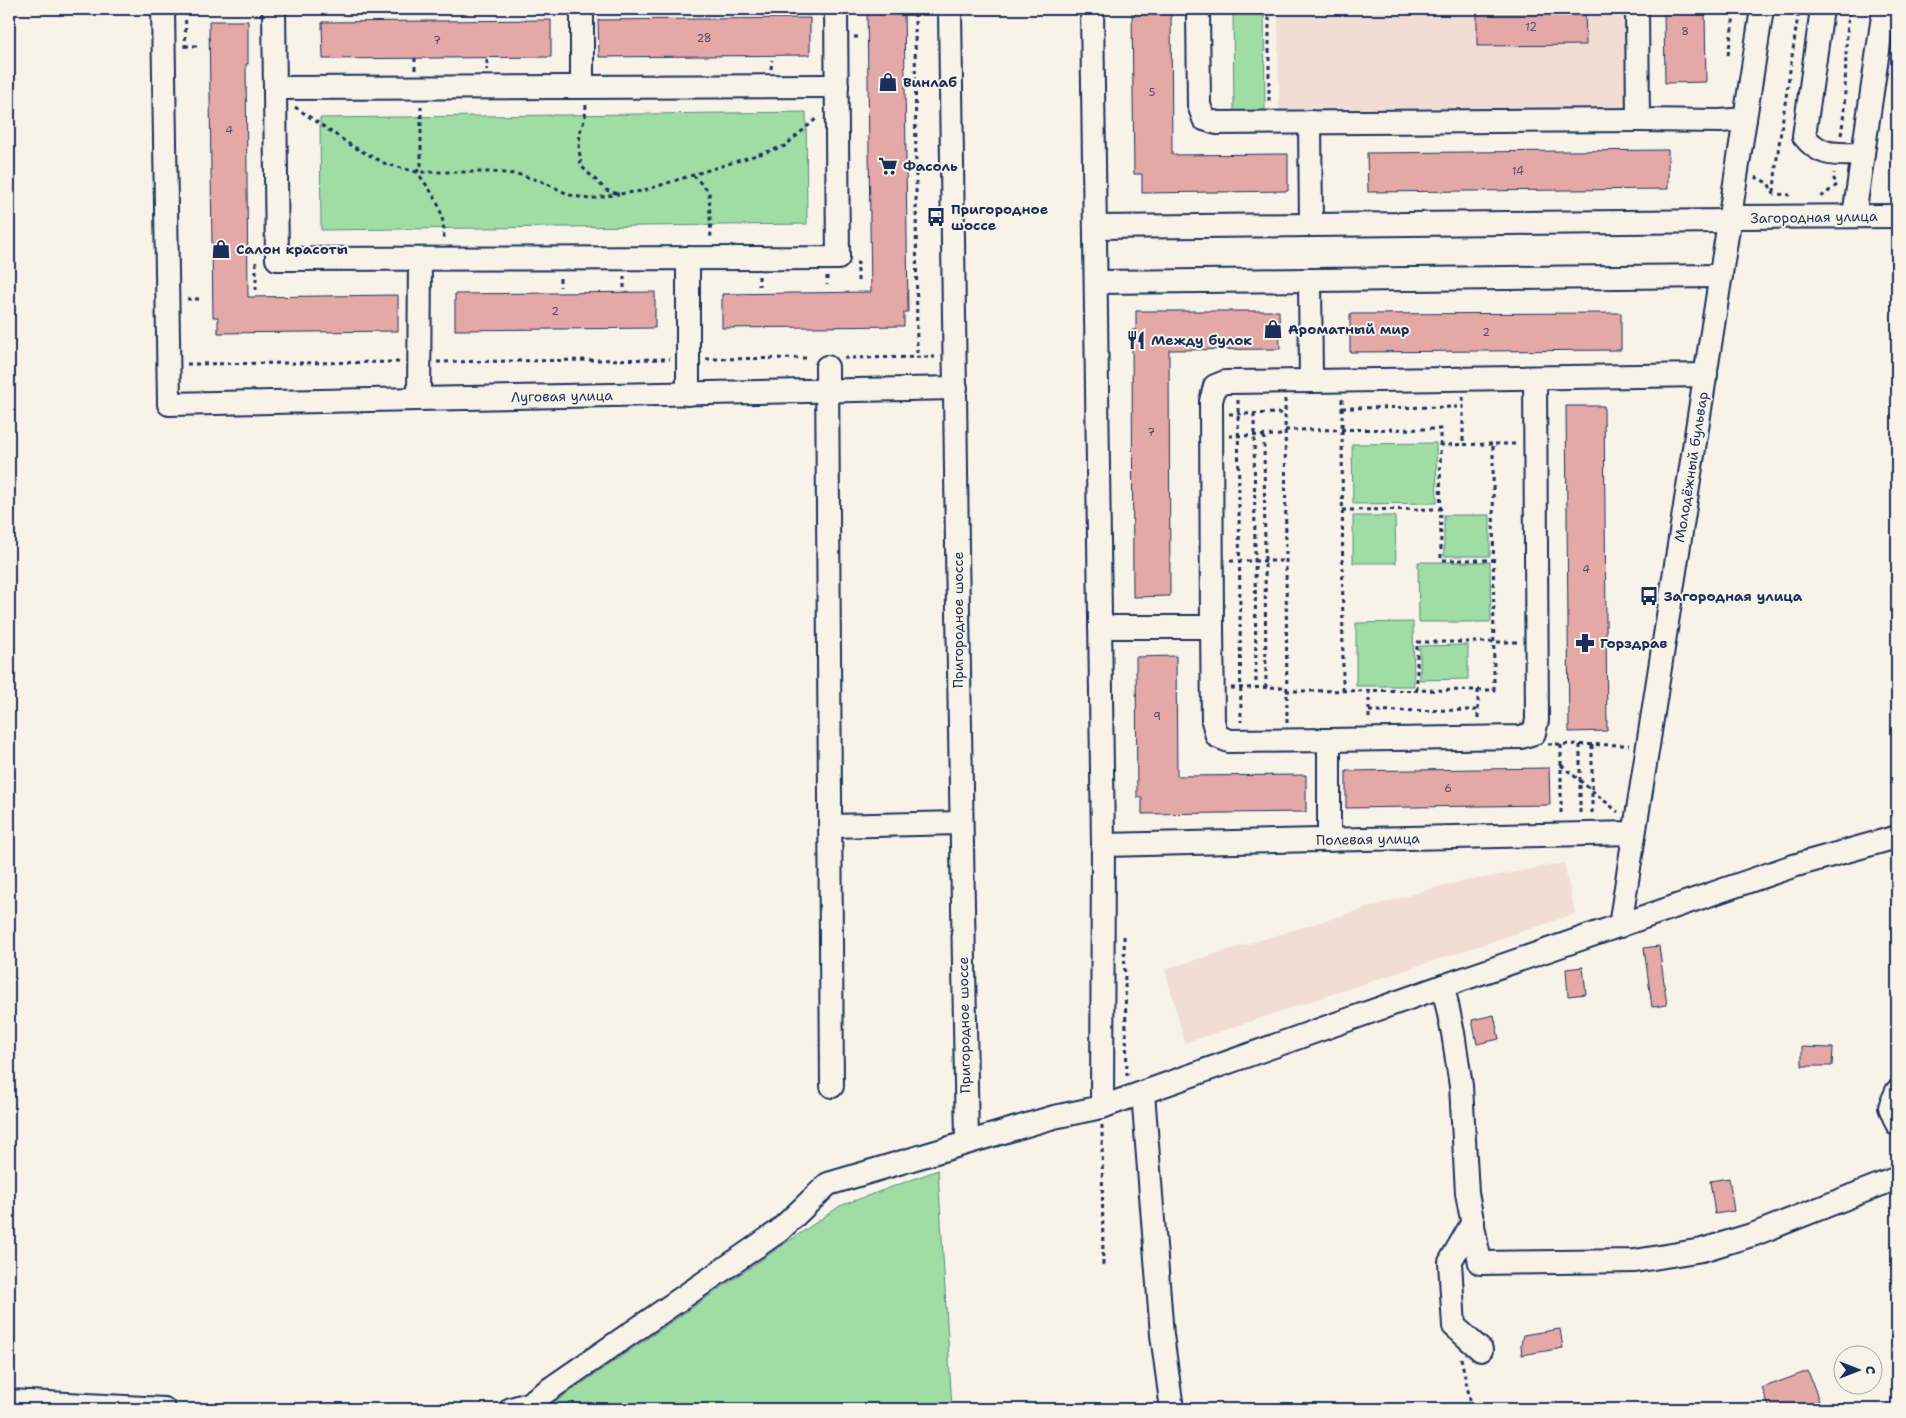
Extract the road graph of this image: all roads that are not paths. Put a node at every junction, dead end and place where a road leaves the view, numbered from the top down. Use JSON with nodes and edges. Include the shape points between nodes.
{"nodes":[{"id":1,"x":163,"y":9,"type":"edge"},
{"id":2,"x":274,"y":9,"type":"edge"},
{"id":3,"x":582,"y":9,"type":"edge"},
{"id":4,"x":836,"y":9,"type":"edge"},
{"id":5,"x":950,"y":9,"type":"edge"},
{"id":6,"x":1092,"y":9,"type":"edge"},
{"id":7,"x":1198,"y":9,"type":"edge"},
{"id":8,"x":1637,"y":9,"type":"edge"},
{"id":9,"x":1762,"y":9,"type":"edge"},
{"id":10,"x":1822,"y":9,"type":"edge"},
{"id":11,"x":1884,"y":9,"type":"edge"},
{"id":12,"x":1888,"y":43,"type":"edge"},
{"id":13,"x":837,"y":86,"type":"junction"},
{"id":14,"x":584,"y":87,"type":"junction"},
{"id":15,"x":275,"y":88,"type":"junction"},
{"id":16,"x":1745,"y":119,"type":"junction"},
{"id":17,"x":1638,"y":120,"type":"junction"},
{"id":18,"x":1310,"y":122,"type":"junction"},
{"id":19,"x":1863,"y":154,"type":"junction"},
{"id":20,"x":1854,"y":216,"type":"junction"},
{"id":21,"x":1897,"y":216,"type":"edge"},
{"id":22,"x":1730,"y":219,"type":"junction"},
{"id":23,"x":1311,"y":225,"type":"junction"},
{"id":24,"x":1095,"y":227,"type":"junction"},
{"id":25,"x":688,"y":258,"type":"junction"},
{"id":26,"x":420,"y":259,"type":"junction"},
{"id":27,"x":1721,"y":276,"type":"junction"},
{"id":28,"x":1310,"y":280,"type":"junction"},
{"id":29,"x":1096,"y":282,"type":"junction"},
{"id":30,"x":827,"y":367,"type":"dead end"},
{"id":31,"x":1706,"y":375,"type":"junction"},
{"id":32,"x":1536,"y":378,"type":"junction"},
{"id":33,"x":1311,"y":381,"type":"junction"},
{"id":34,"x":956,"y":388,"type":"junction"},
{"id":35,"x":828,"y":391,"type":"junction"},
{"id":36,"x":688,"y":394,"type":"junction"},
{"id":37,"x":419,"y":399,"type":"junction"},
{"id":38,"x":1212,"y":626,"type":"junction"},
{"id":39,"x":1100,"y":627,"type":"junction"},
{"id":40,"x":1329,"y":740,"type":"junction"},
{"id":41,"x":960,"y":823,"type":"junction"},
{"id":42,"x":831,"y":826,"type":"junction"},
{"id":43,"x":1634,"y":833,"type":"junction"},
{"id":44,"x":1897,"y":836,"type":"edge"},
{"id":45,"x":1329,"y":840,"type":"junction"},
{"id":46,"x":1103,"y":844,"type":"junction"},
{"id":47,"x":1620,"y":926,"type":"junction"},
{"id":48,"x":1443,"y":986,"type":"junction"},
{"id":49,"x":832,"y":1086,"type":"dead end"},
{"id":50,"x":1897,"y":1091,"type":"edge"},
{"id":51,"x":1135,"y":1095,"type":"junction"},
{"id":52,"x":1102,"y":1107,"type":"junction"},
{"id":53,"x":1897,"y":1124,"type":"edge"},
{"id":54,"x":967,"y":1142,"type":"junction"},
{"id":55,"x":1897,"y":1178,"type":"edge"},
{"id":56,"x":1473,"y":1222,"type":"junction"},
{"id":57,"x":1481,"y":1350,"type":"dead end"},
{"id":58,"x":9,"y":1401,"type":"edge"},
{"id":59,"x":164,"y":1409,"type":"edge"},
{"id":60,"x":511,"y":1409,"type":"edge"},
{"id":61,"x":1172,"y":1409,"type":"edge"}],
"edges":[{"from":1,"to":37,"type":"street","name":"Луговая улица","via":[[169,404]]},
{"from":2,"to":15,"type":"street"},
{"from":3,"to":14,"type":"street"},
{"from":4,"to":13,"type":"street"},
{"from":5,"to":34,"type":"street","name":"Пригородное шоссе"},
{"from":6,"to":24,"type":"street"},
{"from":7,"to":18,"type":"street","via":[[1199,106],[1204,119],[1216,123]]},
{"from":8,"to":17,"type":"street"},
{"from":9,"to":16,"type":"street","name":"Молодёжный бульвар"},
{"from":10,"to":19,"type":"street","via":[[1804,136],[1813,147],[1829,154]]},
{"from":11,"to":12,"type":"street"},
{"from":12,"to":19,"type":"street"},
{"from":13,"to":14,"type":"street"},
{"from":13,"to":25,"type":"street","via":[[838,258]]},
{"from":14,"to":15,"type":"street"},
{"from":15,"to":26,"type":"street","via":[[277,259]]},
{"from":16,"to":17,"type":"street"},
{"from":16,"to":22,"type":"street","name":"Молодёжный бульвар"},
{"from":17,"to":18,"type":"street"},
{"from":18,"to":23,"type":"street"},
{"from":19,"to":20,"type":"street"},
{"from":20,"to":21,"type":"street","name":"Загородная улица"},
{"from":20,"to":22,"type":"street","name":"Загородная улица"},
{"from":22,"to":23,"type":"street","name":"Загородная улица"},
{"from":22,"to":27,"type":"street","name":"Молодёжный бульвар"},
{"from":23,"to":24,"type":"street","name":"Загородная улица"},
{"from":24,"to":29,"type":"street"},
{"from":25,"to":26,"type":"street"},
{"from":25,"to":36,"type":"street"},
{"from":26,"to":37,"type":"street"},
{"from":27,"to":28,"type":"street"},
{"from":27,"to":31,"type":"street","name":"Молодёжный бульвар"},
{"from":28,"to":29,"type":"street"},
{"from":28,"to":33,"type":"street"},
{"from":29,"to":39,"type":"street"},
{"from":30,"to":35,"type":"street"},
{"from":31,"to":32,"type":"street"},
{"from":31,"to":43,"type":"street","name":"Молодёжный бульвар"},
{"from":32,"to":33,"type":"street"},
{"from":32,"to":40,"type":"street","via":[[1538,720],[1534,732],[1521,737]]},
{"from":33,"to":38,"type":"street","via":[[1225,382],[1214,386],[1211,401]]},
{"from":34,"to":35,"type":"street","name":"Луговая улица"},
{"from":34,"to":41,"type":"street","name":"Пригородное шоссе"},
{"from":35,"to":36,"type":"street","name":"Луговая улица"},
{"from":35,"to":42,"type":"street"},
{"from":36,"to":37,"type":"street","name":"Луговая улица"},
{"from":38,"to":39,"type":"street"},
{"from":38,"to":40,"type":"street","via":[[1213,721],[1217,736],[1229,741]]},
{"from":39,"to":46,"type":"street"},
{"from":40,"to":45,"type":"street"},
{"from":41,"to":42,"type":"street"},
{"from":41,"to":54,"type":"street","name":"Пригородное шоссе"},
{"from":42,"to":49,"type":"street"},
{"from":43,"to":45,"type":"street","name":"Полевая улица"},
{"from":43,"to":47,"type":"street","name":"Молодёжный бульвар"},
{"from":44,"to":47,"type":"street","via":[[1793,866]]},
{"from":45,"to":46,"type":"street","name":"Полевая улица"},
{"from":46,"to":52,"type":"street"},
{"from":47,"to":48,"type":"street"},
{"from":48,"to":51,"type":"street"},
{"from":48,"to":56,"type":"street","via":[[1461,1086]]},
{"from":50,"to":53,"type":"street","via":[[1890,1107]]},
{"from":51,"to":52,"type":"street"},
{"from":51,"to":61,"type":"street"},
{"from":52,"to":54,"type":"street"},
{"from":54,"to":60,"type":"street","via":[[828,1184],[779,1231],[528,1404]]},
{"from":55,"to":56,"type":"street","via":[[1755,1234],[1702,1250],[1635,1261],[1480,1263]]},
{"from":56,"to":57,"type":"street","via":[[1450,1262],[1454,1326]]},
{"from":58,"to":59,"type":"street"}]}
